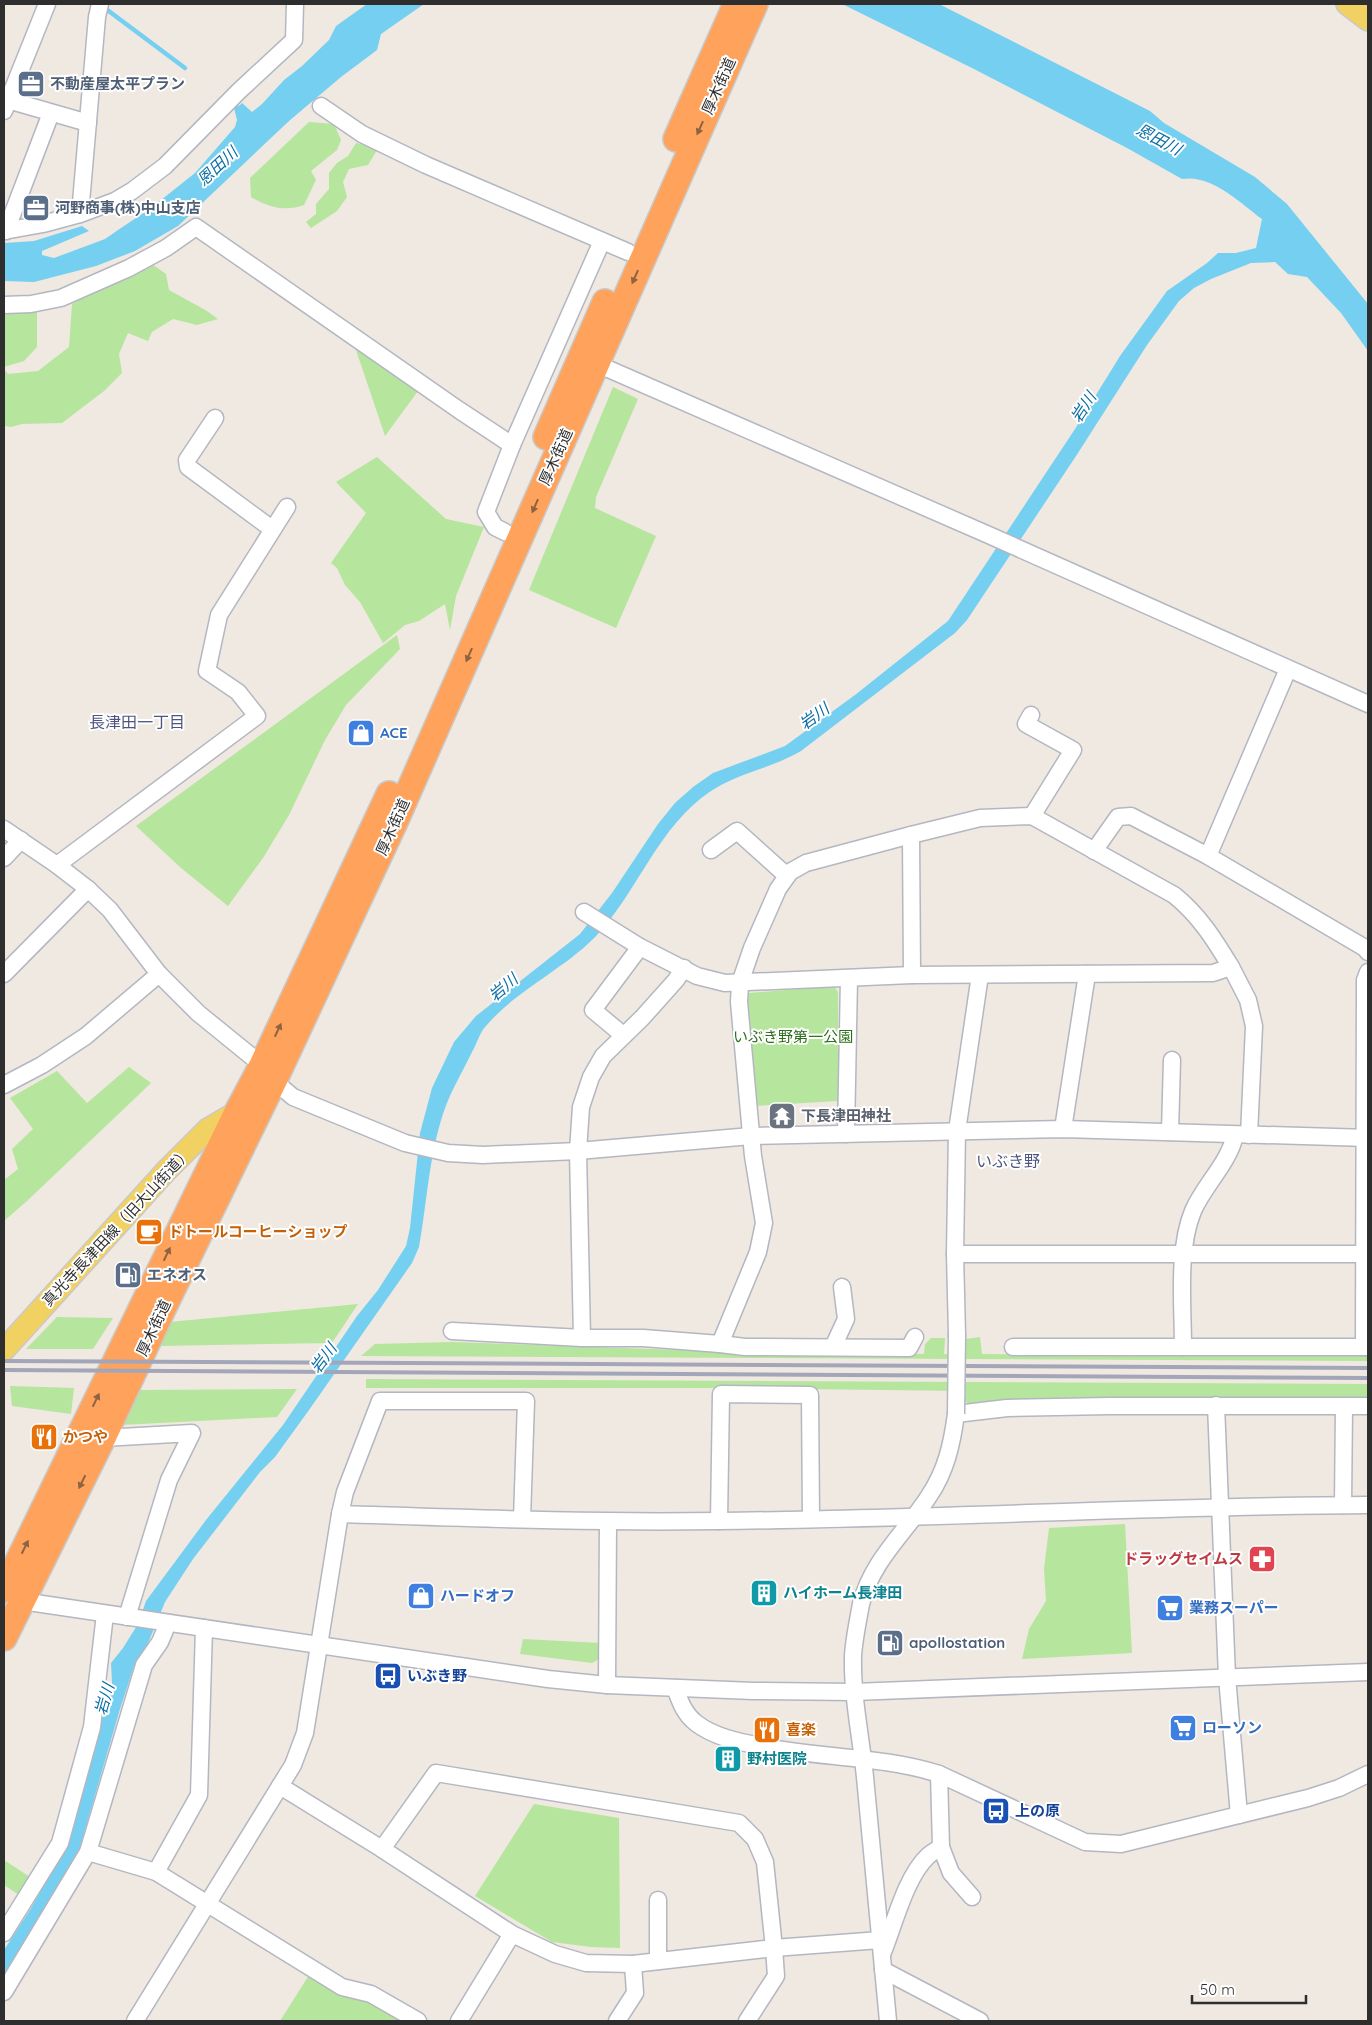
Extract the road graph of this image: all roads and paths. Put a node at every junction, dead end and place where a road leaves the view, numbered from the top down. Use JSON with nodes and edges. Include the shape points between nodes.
{"nodes":[{"id":1,"x":47,"y":4,"type":"edge"},
{"id":2,"x":100,"y":4,"type":"edge"},
{"id":3,"x":296,"y":4,"type":"edge"},
{"id":4,"x":736,"y":4,"type":"edge"},
{"id":5,"x":755,"y":4,"type":"edge"},
{"id":6,"x":1347,"y":4,"type":"edge"},
{"id":7,"x":1368,"y":20,"type":"edge"},
{"id":8,"x":6,"y":106,"type":"edge"},
{"id":9,"x":321,"y":106,"type":"dead end"},
{"id":10,"x":51,"y":113,"type":"junction"},
{"id":11,"x":88,"y":123,"type":"junction"},
{"id":12,"x":80,"y":214,"type":"junction"},
{"id":13,"x":5,"y":231,"type":"edge"},
{"id":14,"x":602,"y":241,"type":"junction"},
{"id":15,"x":628,"y":252,"type":"junction"},
{"id":16,"x":4,"y":305,"type":"edge"},
{"id":17,"x":597,"y":364,"type":"junction"},
{"id":18,"x":215,"y":418,"type":"dead end"},
{"id":19,"x":512,"y":445,"type":"junction"},
{"id":20,"x":287,"y":507,"type":"dead end"},
{"id":21,"x":272,"y":529,"type":"junction"},
{"id":22,"x":504,"y":532,"type":"junction"},
{"id":23,"x":1288,"y":669,"type":"junction"},
{"id":24,"x":1368,"y":704,"type":"edge"},
{"id":25,"x":1026,"y":723,"type":"dead end"},
{"id":26,"x":1032,"y":816,"type":"junction"},
{"id":27,"x":4,"y":829,"type":"edge"},
{"id":28,"x":911,"y":835,"type":"junction"},
{"id":29,"x":21,"y":840,"type":"junction"},
{"id":30,"x":711,"y":850,"type":"dead end"},
{"id":31,"x":1094,"y":851,"type":"junction"},
{"id":32,"x":1208,"y":856,"type":"junction"},
{"id":33,"x":4,"y":858,"type":"edge"},
{"id":34,"x":57,"y":865,"type":"junction"},
{"id":35,"x":788,"y":876,"type":"junction"},
{"id":36,"x":88,"y":888,"type":"junction"},
{"id":37,"x":585,"y":912,"type":"dead end"},
{"id":38,"x":640,"y":947,"type":"junction"},
{"id":39,"x":1368,"y":952,"type":"edge"},
{"id":40,"x":1231,"y":967,"type":"junction"},
{"id":41,"x":684,"y":968,"type":"junction"},
{"id":42,"x":1368,"y":972,"type":"edge"},
{"id":43,"x":4,"y":974,"type":"edge"},
{"id":44,"x":160,"y":974,"type":"junction"},
{"id":45,"x":1088,"y":974,"type":"junction"},
{"id":46,"x":912,"y":975,"type":"junction"},
{"id":47,"x":980,"y":975,"type":"junction"},
{"id":48,"x":849,"y":978,"type":"junction"},
{"id":49,"x":740,"y":983,"type":"junction"},
{"id":50,"x":1367,"y":1008,"type":"edge"},
{"id":51,"x":623,"y":1035,"type":"junction"},
{"id":52,"x":1172,"y":1060,"type":"dead end"},
{"id":53,"x":268,"y":1073,"type":"junction"},
{"id":54,"x":4,"y":1086,"type":"edge"},
{"id":55,"x":237,"y":1112,"type":"junction"},
{"id":56,"x":1063,"y":1129,"type":"junction"},
{"id":57,"x":957,"y":1131,"type":"junction"},
{"id":58,"x":1170,"y":1132,"type":"junction"},
{"id":59,"x":846,"y":1134,"type":"junction"},
{"id":60,"x":1242,"y":1135,"type":"junction"},
{"id":61,"x":751,"y":1136,"type":"junction"},
{"id":62,"x":1366,"y":1138,"type":"edge"},
{"id":63,"x":578,"y":1150,"type":"junction"},
{"id":64,"x":955,"y":1254,"type":"junction"},
{"id":65,"x":1183,"y":1255,"type":"junction"},
{"id":66,"x":1365,"y":1263,"type":"edge"},
{"id":67,"x":842,"y":1287,"type":"dead end"},
{"id":68,"x":452,"y":1331,"type":"dead end"},
{"id":69,"x":915,"y":1337,"type":"dead end"},
{"id":70,"x":582,"y":1338,"type":"junction"},
{"id":71,"x":720,"y":1344,"type":"junction"},
{"id":72,"x":833,"y":1347,"type":"junction"},
{"id":73,"x":1013,"y":1347,"type":"dead end"},
{"id":74,"x":1183,"y":1347,"type":"junction"},
{"id":75,"x":1366,"y":1347,"type":"edge"},
{"id":76,"x":4,"y":1350,"type":"edge"},
{"id":77,"x":1216,"y":1405,"type":"junction"},
{"id":78,"x":1344,"y":1406,"type":"junction"},
{"id":79,"x":1368,"y":1406,"type":"edge"},
{"id":80,"x":956,"y":1414,"type":"junction"},
{"id":81,"x":103,"y":1438,"type":"junction"},
{"id":82,"x":1368,"y":1505,"type":"edge"},
{"id":83,"x":1344,"y":1506,"type":"junction"},
{"id":84,"x":1220,"y":1507,"type":"junction"},
{"id":85,"x":340,"y":1514,"type":"junction"},
{"id":86,"x":915,"y":1516,"type":"junction"},
{"id":87,"x":522,"y":1519,"type":"junction"},
{"id":88,"x":811,"y":1519,"type":"junction"},
{"id":89,"x":719,"y":1521,"type":"junction"},
{"id":90,"x":608,"y":1522,"type":"junction"},
{"id":91,"x":10,"y":1597,"type":"edge"},
{"id":92,"x":105,"y":1614,"type":"junction"},
{"id":93,"x":129,"y":1617,"type":"junction"},
{"id":94,"x":166,"y":1622,"type":"junction"},
{"id":95,"x":204,"y":1628,"type":"junction"},
{"id":96,"x":4,"y":1638,"type":"edge"},
{"id":97,"x":320,"y":1644,"type":"junction"},
{"id":98,"x":1368,"y":1672,"type":"edge"},
{"id":99,"x":1227,"y":1677,"type":"junction"},
{"id":100,"x":607,"y":1685,"type":"junction"},
{"id":101,"x":674,"y":1688,"type":"junction"},
{"id":102,"x":854,"y":1692,"type":"junction"},
{"id":103,"x":863,"y":1760,"type":"junction"},
{"id":104,"x":939,"y":1774,"type":"junction"},
{"id":105,"x":1368,"y":1774,"type":"edge"},
{"id":106,"x":280,"y":1786,"type":"junction"},
{"id":107,"x":1240,"y":1815,"type":"junction"},
{"id":108,"x":941,"y":1847,"type":"junction"},
{"id":109,"x":382,"y":1849,"type":"junction"},
{"id":110,"x":88,"y":1852,"type":"junction"},
{"id":111,"x":156,"y":1872,"type":"junction"},
{"id":112,"x":972,"y":1897,"type":"dead end"},
{"id":113,"x":658,"y":1900,"type":"dead end"},
{"id":114,"x":207,"y":1903,"type":"junction"},
{"id":115,"x":4,"y":1933,"type":"edge"},
{"id":116,"x":512,"y":1934,"type":"junction"},
{"id":117,"x":774,"y":1948,"type":"junction"},
{"id":118,"x":882,"y":1955,"type":"junction"},
{"id":119,"x":658,"y":1961,"type":"junction"},
{"id":120,"x":633,"y":1964,"type":"junction"},
{"id":121,"x":4,"y":1992,"type":"edge"},
{"id":122,"x":886,"y":2002,"type":"junction"},
{"id":123,"x":135,"y":2021,"type":"edge"},
{"id":124,"x":418,"y":2021,"type":"edge"},
{"id":125,"x":459,"y":2021,"type":"edge"},
{"id":126,"x":617,"y":2021,"type":"edge"},
{"id":127,"x":748,"y":2021,"type":"edge"},
{"id":128,"x":874,"y":2021,"type":"edge"},
{"id":129,"x":888,"y":2021,"type":"edge"},
{"id":130,"x":980,"y":2021,"type":"edge"}],
"edges":[{"from":1,"to":8,"type":"street"},
{"from":2,"to":11,"type":"street"},
{"from":3,"to":12,"type":"street","via":[[294,40],[186,146],[132,191]]},
{"from":4,"to":15,"type":"highway","name":"厚木街道"},
{"from":5,"to":17,"type":"highway","name":"厚木街道","one_way":true},
{"from":6,"to":7,"type":"main road"},
{"from":8,"to":10,"type":"street"},
{"from":9,"to":14,"type":"street","via":[[362,134],[426,165]]},
{"from":10,"to":11,"type":"street"},
{"from":10,"to":13,"type":"street"},
{"from":11,"to":12,"type":"street"},
{"from":12,"to":13,"type":"street"},
{"from":14,"to":15,"type":"street"},
{"from":14,"to":19,"type":"street"},
{"from":15,"to":22,"type":"highway","name":"厚木街道"},
{"from":16,"to":19,"type":"street","via":[[61,298],[130,268],[196,227]]},
{"from":17,"to":23,"type":"street"},
{"from":17,"to":53,"type":"highway","name":"厚木街道","one_way":true,"via":[[395,822]]},
{"from":18,"to":21,"type":"street","via":[[187,460],[188,467]]},
{"from":19,"to":22,"type":"street","via":[[486,512],[495,527]]},
{"from":20,"to":21,"type":"street"},
{"from":21,"to":34,"type":"street","via":[[220,615],[207,672],[238,692],[257,716]]},
{"from":53,"to":22,"type":"highway","name":"厚木街道","one_way":true},
{"from":23,"to":24,"type":"street"},
{"from":23,"to":32,"type":"street"},
{"from":25,"to":26,"type":"street","via":[[1073,750]]},
{"from":26,"to":28,"type":"street","via":[[980,818]]},
{"from":26,"to":31,"type":"street"},
{"from":27,"to":29,"type":"street"},
{"from":28,"to":35,"type":"street","via":[[806,863]]},
{"from":28,"to":46,"type":"street"},
{"from":29,"to":33,"type":"street"},
{"from":29,"to":34,"type":"street"},
{"from":30,"to":35,"type":"street","via":[[737,831]]},
{"from":31,"to":32,"type":"street","via":[[1118,817],[1131,816]]},
{"from":31,"to":40,"type":"street","via":[[1174,895],[1190,908],[1211,933]]},
{"from":32,"to":39,"type":"street"},
{"from":34,"to":36,"type":"street"},
{"from":35,"to":49,"type":"street","via":[[778,889]]},
{"from":36,"to":43,"type":"street"},
{"from":36,"to":44,"type":"street","via":[[110,910]]},
{"from":37,"to":38,"type":"street"},
{"from":38,"to":41,"type":"street"},
{"from":38,"to":51,"type":"street","via":[[594,1010]]},
{"from":40,"to":45,"type":"street","via":[[1213,973]]},
{"from":40,"to":60,"type":"street","via":[[1248,1000],[1254,1026],[1254,1064]]},
{"from":41,"to":49,"type":"street","via":[[696,976]]},
{"from":41,"to":51,"type":"street"},
{"from":42,"to":50,"type":"street","via":[[1365,980]]},
{"from":44,"to":53,"type":"street","via":[[198,1013]]},
{"from":44,"to":54,"type":"street","via":[[86,1036]]},
{"from":45,"to":47,"type":"street"},
{"from":45,"to":56,"type":"street"},
{"from":46,"to":47,"type":"street"},
{"from":46,"to":48,"type":"street"},
{"from":47,"to":57,"type":"street"},
{"from":48,"to":49,"type":"street"},
{"from":48,"to":59,"type":"street"},
{"from":49,"to":61,"type":"street"},
{"from":50,"to":62,"type":"street"},
{"from":51,"to":63,"type":"street","via":[[603,1056],[591,1077],[581,1107]]},
{"from":52,"to":58,"type":"street"},
{"from":53,"to":55,"type":"highway","name":"厚木街道"},
{"from":53,"to":63,"type":"street","via":[[293,1097],[408,1143],[448,1153],[484,1155]]},
{"from":53,"to":81,"type":"highway","name":"厚木街道"},
{"from":55,"to":76,"type":"main road","name":"真光寺長津田線（旧大山街道）","via":[[208,1129],[166,1170]]},
{"from":91,"to":55,"type":"highway","name":"厚木街道","one_way":true},
{"from":56,"to":57,"type":"street"},
{"from":56,"to":58,"type":"street"},
{"from":57,"to":59,"type":"street"},
{"from":57,"to":64,"type":"street"},
{"from":58,"to":60,"type":"street"},
{"from":59,"to":61,"type":"street"},
{"from":60,"to":62,"type":"street"},
{"from":60,"to":65,"type":"street","via":[[1193,1210]]},
{"from":61,"to":63,"type":"street"},
{"from":61,"to":71,"type":"street","via":[[764,1223],[758,1252]]},
{"from":62,"to":66,"type":"street"},
{"from":63,"to":70,"type":"street"},
{"from":64,"to":65,"type":"street"},
{"from":64,"to":80,"type":"street","bridge":true},
{"from":65,"to":66,"type":"street"},
{"from":65,"to":74,"type":"street"},
{"from":66,"to":75,"type":"street"},
{"from":67,"to":72,"type":"street","via":[[846,1319]]},
{"from":68,"to":70,"type":"street"},
{"from":69,"to":72,"type":"street","via":[[909,1348]]},
{"from":70,"to":71,"type":"street","via":[[643,1338]]},
{"from":71,"to":72,"type":"street"},
{"from":73,"to":74,"type":"street"},
{"from":74,"to":75,"type":"street"},
{"from":77,"to":78,"type":"street"},
{"from":77,"to":80,"type":"street","via":[[1007,1408]]},
{"from":77,"to":84,"type":"street"},
{"from":78,"to":79,"type":"street"},
{"from":78,"to":83,"type":"street"},
{"from":80,"to":86,"type":"street","via":[[952,1446],[944,1471]]},
{"from":81,"to":91,"type":"highway","name":"厚木街道","one_way":true},
{"from":81,"to":93,"type":"street","via":[[192,1433],[169,1480]]},
{"from":82,"to":83,"type":"street"},
{"from":83,"to":84,"type":"street"},
{"from":84,"to":86,"type":"street"},
{"from":84,"to":99,"type":"street"},
{"from":85,"to":87,"type":"street"},
{"from":85,"to":87,"type":"street","via":[[345,1492],[380,1400],[526,1401]]},
{"from":85,"to":97,"type":"street"},
{"from":86,"to":88,"type":"street"},
{"from":86,"to":102,"type":"street","via":[[883,1555],[862,1602],[853,1656]]},
{"from":87,"to":90,"type":"street"},
{"from":88,"to":89,"type":"street"},
{"from":88,"to":89,"type":"street","via":[[810,1395],[720,1394]]},
{"from":89,"to":90,"type":"street"},
{"from":90,"to":100,"type":"street"},
{"from":91,"to":92,"type":"street"},
{"from":91,"to":96,"type":"highway","name":"厚木街道"},
{"from":92,"to":93,"type":"street"},
{"from":92,"to":115,"type":"street","via":[[92,1727],[60,1843]]},
{"from":93,"to":94,"type":"street"},
{"from":94,"to":95,"type":"street"},
{"from":94,"to":110,"type":"street","via":[[160,1642],[144,1665]]},
{"from":95,"to":97,"type":"street"},
{"from":95,"to":111,"type":"street","via":[[199,1795]]},
{"from":97,"to":100,"type":"street"},
{"from":97,"to":106,"type":"street","via":[[306,1733]]},
{"from":98,"to":99,"type":"street"},
{"from":99,"to":102,"type":"street"},
{"from":99,"to":107,"type":"street"},
{"from":100,"to":101,"type":"street"},
{"from":101,"to":102,"type":"street"},
{"from":101,"to":103,"type":"street","via":[[682,1708],[696,1723],[716,1734],[782,1751]]},
{"from":102,"to":103,"type":"street"},
{"from":103,"to":104,"type":"street"},
{"from":103,"to":118,"type":"street"},
{"from":104,"to":107,"type":"street","via":[[1085,1842],[1121,1844]]},
{"from":104,"to":108,"type":"street"},
{"from":105,"to":107,"type":"street","via":[[1308,1798]]},
{"from":106,"to":109,"type":"street"},
{"from":106,"to":114,"type":"street"},
{"from":108,"to":112,"type":"street","via":[[951,1873]]},
{"from":108,"to":118,"type":"street","via":[[928,1856],[917,1871]]},
{"from":109,"to":116,"type":"street"},
{"from":109,"to":117,"type":"street","via":[[436,1773],[739,1823],[755,1839],[765,1862]]},
{"from":110,"to":111,"type":"street"},
{"from":110,"to":121,"type":"street"},
{"from":111,"to":114,"type":"street"},
{"from":113,"to":119,"type":"street"},
{"from":114,"to":123,"type":"street"},
{"from":114,"to":124,"type":"street","via":[[342,1986],[371,1994]]},
{"from":116,"to":120,"type":"street","via":[[555,1954],[586,1963]]},
{"from":116,"to":125,"type":"street"},
{"from":117,"to":118,"type":"street"},
{"from":117,"to":119,"type":"street"},
{"from":117,"to":127,"type":"street","via":[[776,1976]]},
{"from":118,"to":122,"type":"street"},
{"from":118,"to":130,"type":"street"},
{"from":119,"to":120,"type":"street"},
{"from":120,"to":126,"type":"street","via":[[635,1993]]},
{"from":122,"to":128,"type":"street"},
{"from":122,"to":129,"type":"street"}]}
